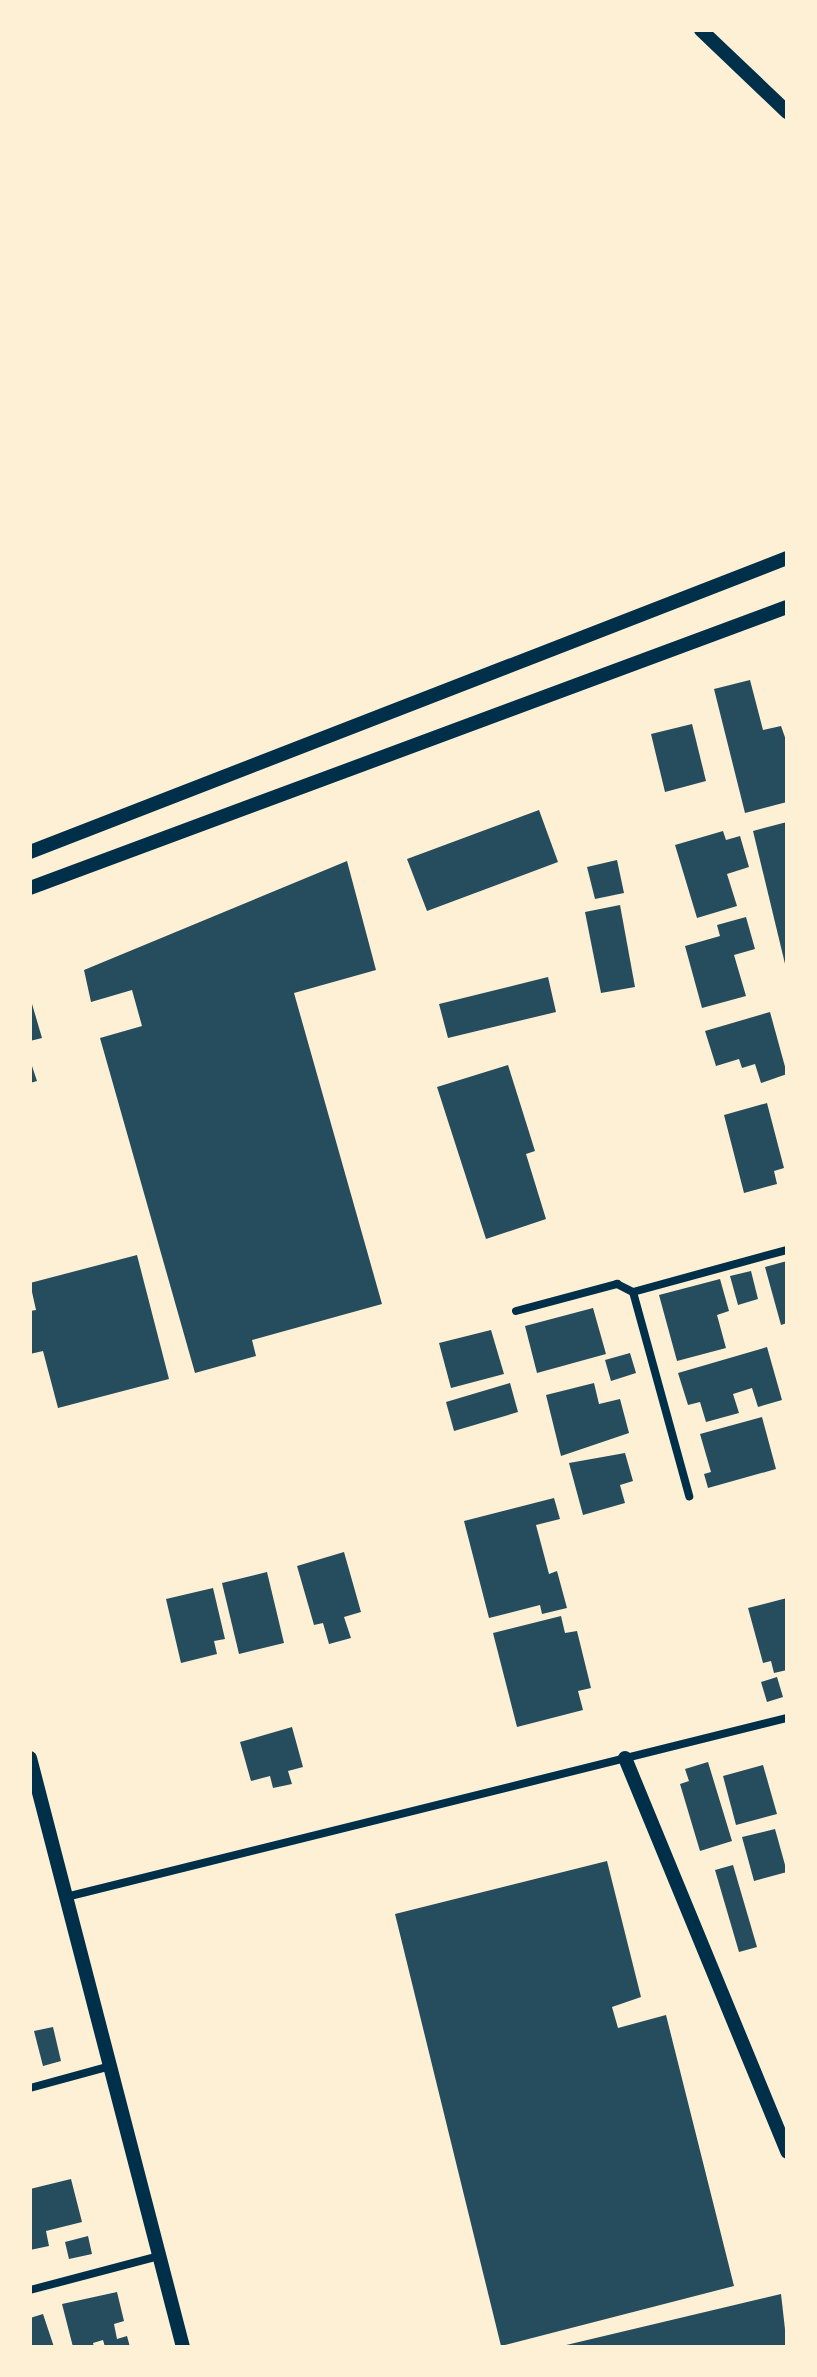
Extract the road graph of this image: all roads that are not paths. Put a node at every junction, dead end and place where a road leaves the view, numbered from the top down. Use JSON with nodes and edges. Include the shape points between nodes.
{"nodes":[{"id":1,"x":701,"y":30,"type":"edge"},
{"id":2,"x":787,"y":112,"type":"edge"},
{"id":3,"x":787,"y":558,"type":"edge"},
{"id":4,"x":787,"y":607,"type":"edge"},
{"id":5,"x":30,"y":852,"type":"edge"},
{"id":6,"x":30,"y":888,"type":"edge"},
{"id":7,"x":787,"y":1250,"type":"edge"},
{"id":8,"x":633,"y":1292,"type":"junction"},
{"id":9,"x":516,"y":1311,"type":"dead end"},
{"id":10,"x":689,"y":1496,"type":"dead end"},
{"id":11,"x":787,"y":1718,"type":"edge"},
{"id":12,"x":30,"y":1758,"type":"edge"},
{"id":13,"x":625,"y":1758,"type":"junction"},
{"id":14,"x":70,"y":1896,"type":"junction"},
{"id":15,"x":111,"y":2066,"type":"junction"},
{"id":16,"x":30,"y":2088,"type":"edge"},
{"id":17,"x":787,"y":2152,"type":"edge"},
{"id":18,"x":159,"y":2256,"type":"junction"},
{"id":19,"x":30,"y":2290,"type":"edge"},
{"id":20,"x":181,"y":2347,"type":"edge"}],
"edges":[{"from":1,"to":2,"type":"street"},
{"from":3,"to":5,"type":"street"},
{"from":4,"to":6,"type":"street"},
{"from":7,"to":8,"type":"street"},
{"from":8,"to":9,"type":"street","via":[[617,1284]]},
{"from":8,"to":10,"type":"street"},
{"from":11,"to":13,"type":"street"},
{"from":12,"to":14,"type":"street"},
{"from":13,"to":14,"type":"street"},
{"from":13,"to":17,"type":"street"},
{"from":14,"to":15,"type":"street"},
{"from":15,"to":16,"type":"street"},
{"from":15,"to":18,"type":"street"},
{"from":18,"to":19,"type":"street"},
{"from":18,"to":20,"type":"street"}]}
